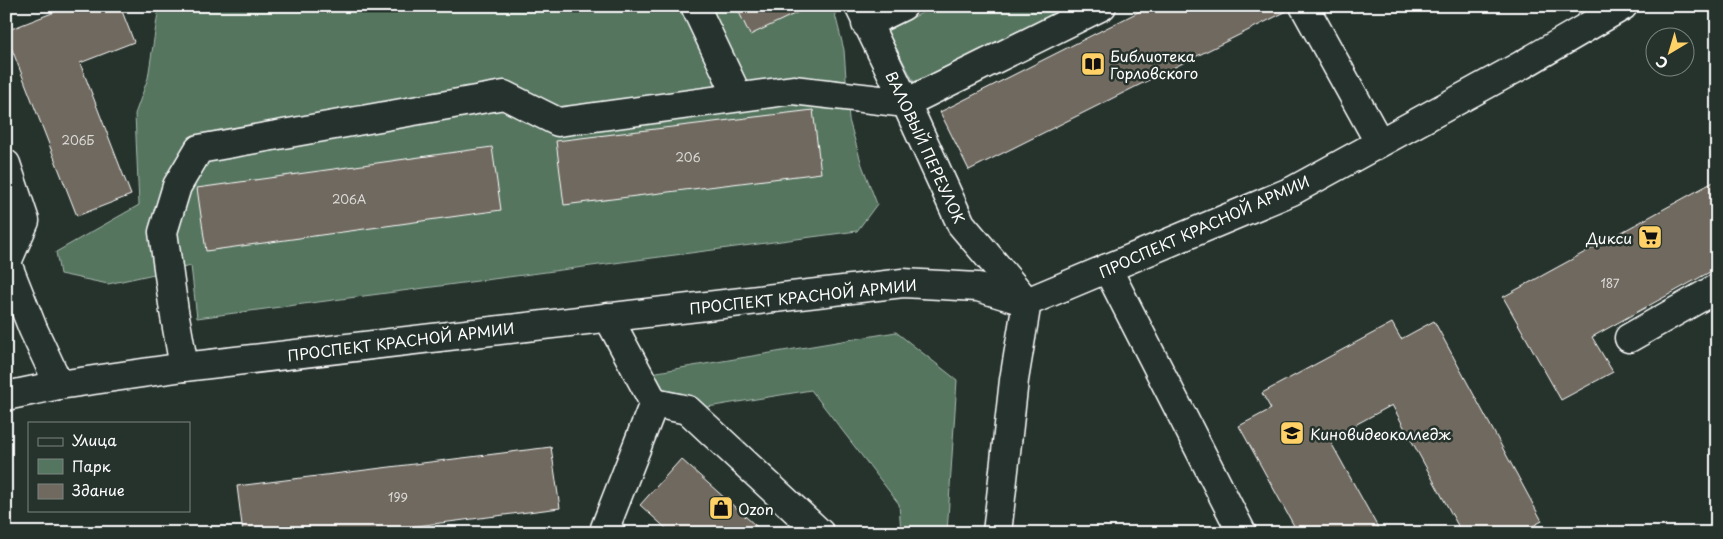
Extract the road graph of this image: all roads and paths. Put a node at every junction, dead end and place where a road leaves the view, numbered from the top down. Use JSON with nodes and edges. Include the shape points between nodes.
{"nodes":[{"id":1,"x":695,"y":6,"type":"edge"},
{"id":2,"x":903,"y":6,"type":"edge"},
{"id":3,"x":1102,"y":6,"type":"edge"},
{"id":4,"x":1304,"y":6,"type":"edge"},
{"id":5,"x":1623,"y":6,"type":"edge"},
{"id":6,"x":862,"y":15,"type":"edge"},
{"id":7,"x":738,"y":97,"type":"junction"},
{"id":8,"x":906,"y":103,"type":"junction"},
{"id":9,"x":1379,"y":142,"type":"junction"},
{"id":10,"x":6,"y":164,"type":"edge"},
{"id":11,"x":7,"y":262,"type":"edge"},
{"id":12,"x":1107,"y":268,"type":"junction"},
{"id":13,"x":1717,"y":288,"type":"edge"},
{"id":14,"x":1027,"y":302,"type":"junction"},
{"id":15,"x":608,"y":317,"type":"junction"},
{"id":16,"x":1629,"y":338,"type":"dead end"},
{"id":17,"x":184,"y":367,"type":"junction"},
{"id":18,"x":59,"y":386,"type":"junction"},
{"id":19,"x":6,"y":396,"type":"edge"},
{"id":20,"x":654,"y":403,"type":"junction"},
{"id":21,"x":611,"y":533,"type":"edge"},
{"id":22,"x":820,"y":533,"type":"edge"},
{"id":23,"x":997,"y":533,"type":"edge"},
{"id":24,"x":1242,"y":533,"type":"edge"}],
"edges":[{"from":1,"to":7,"type":"main road"},
{"from":2,"to":6,"type":"main road"},
{"from":3,"to":8,"type":"main road"},
{"from":4,"to":9,"type":"main road"},
{"from":5,"to":9,"type":"main road","name":"ПРОСПЕКТ КРАСНОЙ АРМИИ"},
{"from":6,"to":8,"type":"main road","name":"ВАЛОВЫЙ ПЕРЕУЛОК"},
{"from":7,"to":8,"type":"main road","via":[[793,90]]},
{"from":7,"to":17,"type":"main road","via":[[558,122],[504,95],[199,148],[177,186],[163,232]]},
{"from":8,"to":14,"type":"main road","name":"ВАЛОВЫЙ ПЕРЕУЛОК","via":[[961,224]]},
{"from":9,"to":12,"type":"main road","name":"ПРОСПЕКТ КРАСНОЙ АРМИИ","via":[[1292,191]]},
{"from":10,"to":11,"type":"main road","via":[[25,222]]},
{"from":11,"to":18,"type":"main road"},
{"from":12,"to":14,"type":"main road","name":"ПРОСПЕКТ КРАСНОЙ АРМИИ"},
{"from":12,"to":24,"type":"main road"},
{"from":13,"to":16,"type":"main road"},
{"from":14,"to":15,"type":"main road","name":"ПРОСПЕКТ КРАСНОЙ АРМИИ","via":[[978,287],[903,283]]},
{"from":14,"to":23,"type":"main road","via":[[1014,380]]},
{"from":15,"to":17,"type":"main road","name":"ПРОСПЕКТ КРАСНОЙ АРМИИ"},
{"from":15,"to":20,"type":"main road"},
{"from":17,"to":18,"type":"main road","name":"ПРОСПЕКТ КРАСНОЙ АРМИИ"},
{"from":18,"to":19,"type":"main road","name":"ПРОСПЕКТ КРАСНОЙ АРМИИ"},
{"from":20,"to":21,"type":"main road","via":[[605,528]]},
{"from":20,"to":22,"type":"main road","via":[[688,410]]}]}
